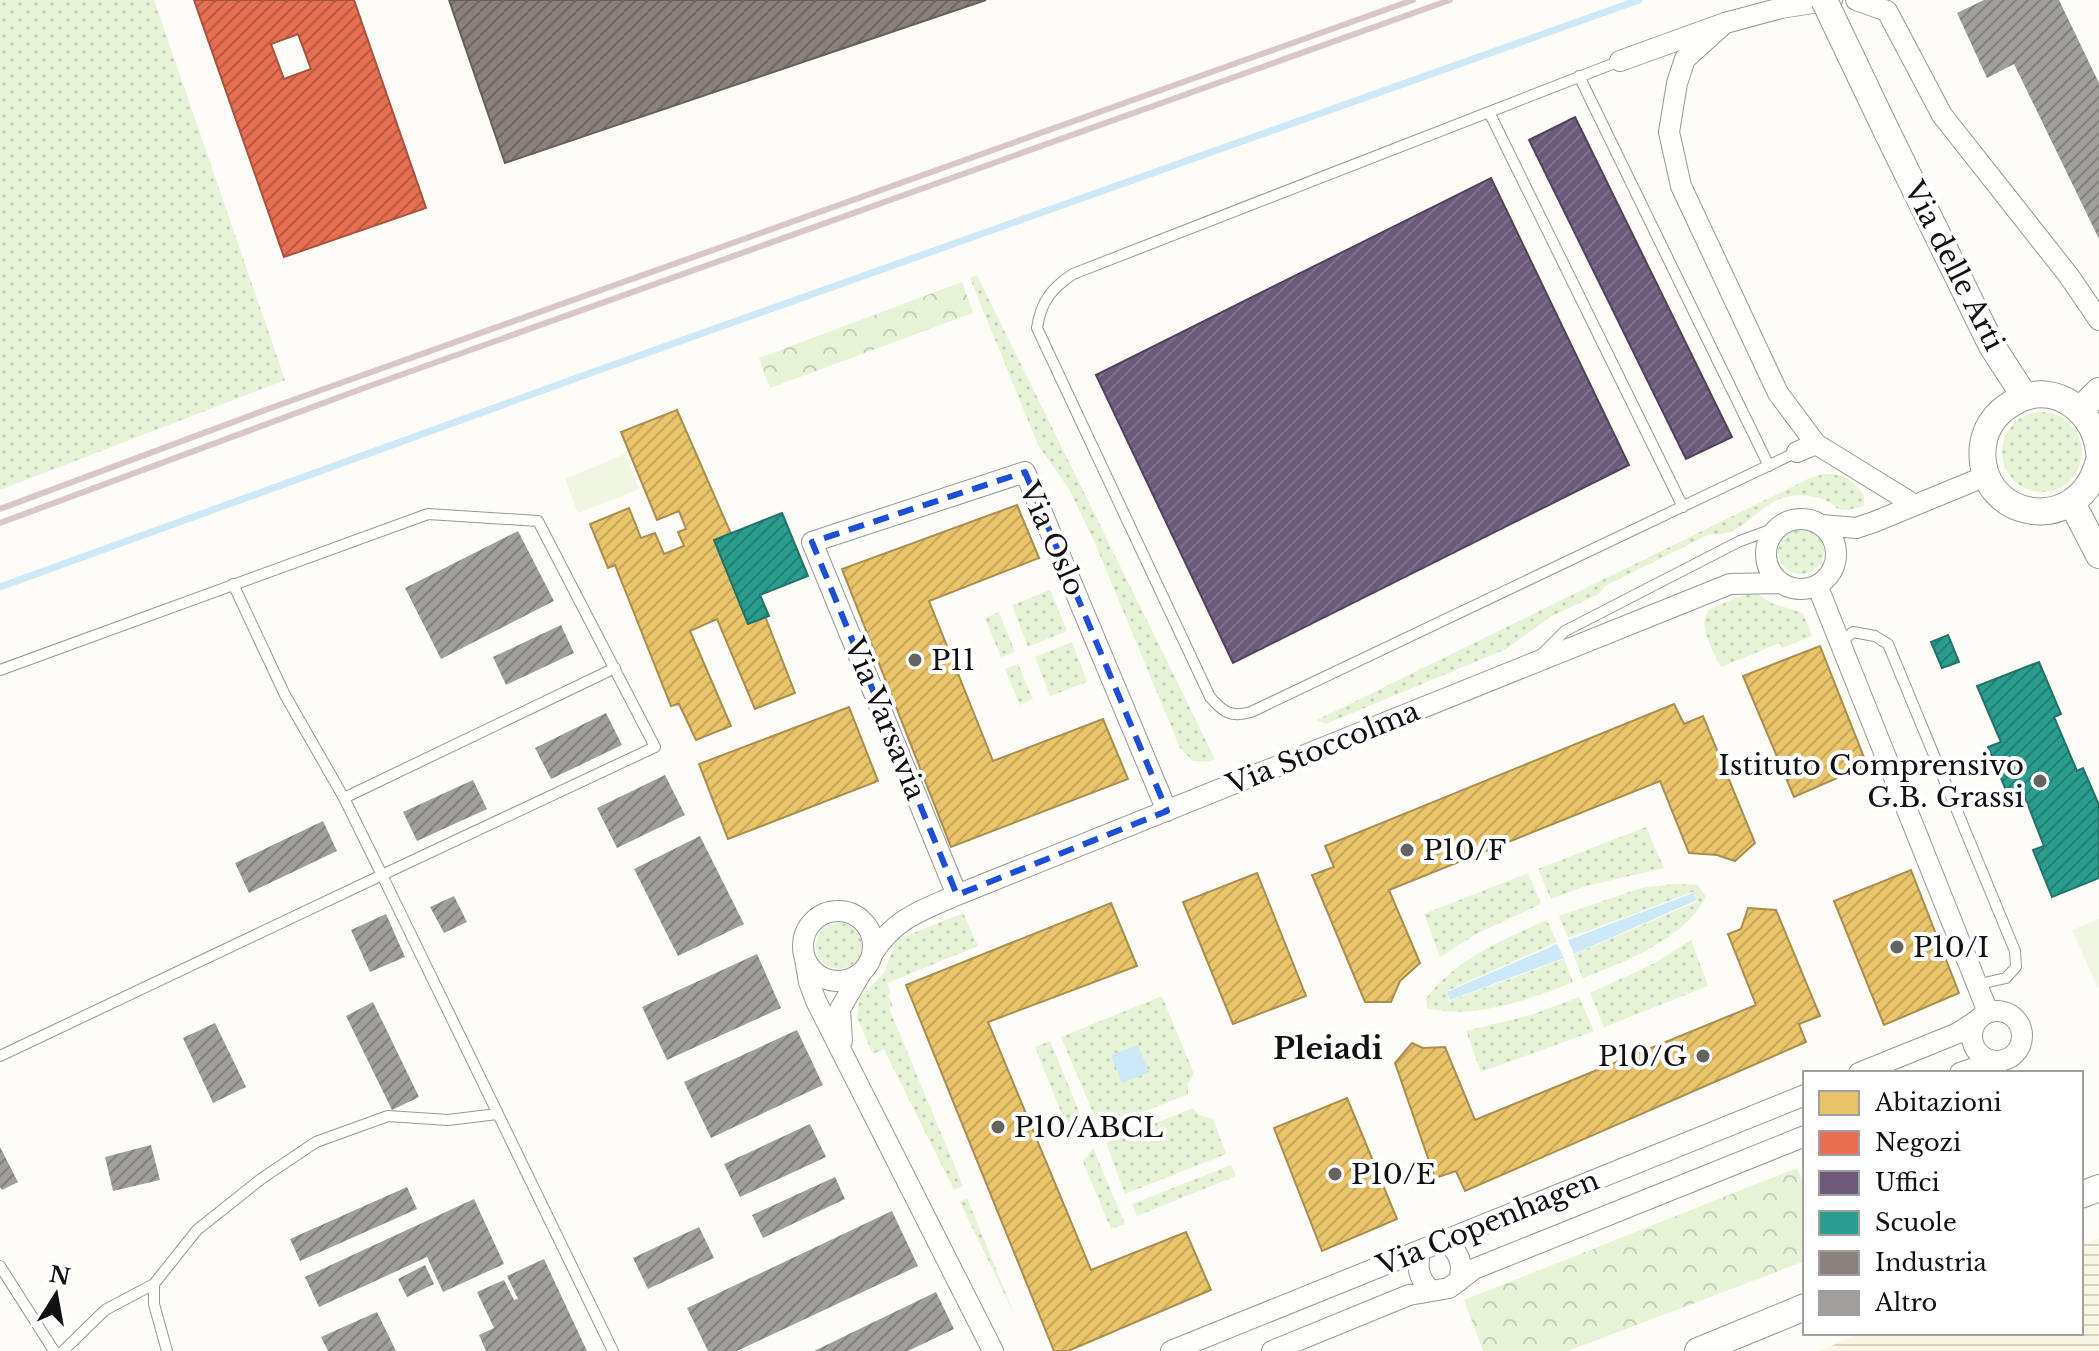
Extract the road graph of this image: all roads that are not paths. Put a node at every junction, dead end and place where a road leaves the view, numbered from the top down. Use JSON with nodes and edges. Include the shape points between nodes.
{"nodes":[{"id":1,"x":1824,"y":0,"type":"edge"},
{"id":2,"x":1832,"y":0,"type":"edge"},
{"id":3,"x":1856,"y":0,"type":"edge"},
{"id":4,"x":1725,"y":23,"type":"junction"},
{"id":5,"x":1620,"y":61,"type":"joint"},
{"id":6,"x":1579,"y":76,"type":"junction"},
{"id":7,"x":1489,"y":112,"type":"junction"},
{"id":8,"x":2099,"y":320,"type":"edge"},
{"id":9,"x":2099,"y":391,"type":"edge"},
{"id":10,"x":2025,"y":397,"type":"junction"},
{"id":11,"x":2080,"y":410,"type":"junction"},
{"id":12,"x":1806,"y":448,"type":"junction"},
{"id":13,"x":2099,"y":452,"type":"edge"},
{"id":14,"x":2099,"y":460,"type":"edge"},
{"id":15,"x":1769,"y":466,"type":"junction"},
{"id":16,"x":1986,"y":476,"type":"junction"},
{"id":17,"x":2072,"y":503,"type":"junction"},
{"id":18,"x":1915,"y":505,"type":"junction"},
{"id":19,"x":1683,"y":507,"type":"junction"},
{"id":20,"x":1874,"y":522,"type":"junction"},
{"id":21,"x":1822,"y":525,"type":"junction"},
{"id":22,"x":1776,"y":528,"type":"junction"},
{"id":23,"x":812,"y":542,"type":"joint"},
{"id":24,"x":1766,"y":552,"type":"junction"},
{"id":25,"x":2099,"y":555,"type":"edge"},
{"id":26,"x":1836,"y":560,"type":"junction"},
{"id":27,"x":1781,"y":583,"type":"junction"},
{"id":28,"x":233,"y":584,"type":"junction"},
{"id":29,"x":1730,"y":584,"type":"junction"},
{"id":30,"x":1817,"y":585,"type":"junction"},
{"id":31,"x":1840,"y":643,"type":"junction"},
{"id":32,"x":1532,"y":664,"type":"junction"},
{"id":33,"x":615,"y":668,"type":"junction"},
{"id":34,"x":0,"y":670,"type":"edge"},
{"id":35,"x":344,"y":798,"type":"junction"},
{"id":36,"x":1167,"y":811,"type":"junction"},
{"id":37,"x":382,"y":875,"type":"junction"},
{"id":38,"x":957,"y":895,"type":"junction"},
{"id":39,"x":916,"y":912,"type":"junction"},
{"id":40,"x":859,"y":918,"type":"junction"},
{"id":41,"x":873,"y":953,"type":"junction"},
{"id":42,"x":805,"y":959,"type":"junction"},
{"id":43,"x":861,"y":973,"type":"junction"},
{"id":44,"x":1976,"y":985,"type":"junction"},
{"id":45,"x":1982,"y":1017,"type":"junction"},
{"id":46,"x":842,"y":1049,"type":"junction"},
{"id":47,"x":0,"y":1056,"type":"edge"},
{"id":48,"x":1992,"y":1062,"type":"junction"},
{"id":49,"x":1864,"y":1071,"type":"edge"},
{"id":50,"x":1966,"y":1071,"type":"edge"},
{"id":51,"x":1803,"y":1096,"type":"edge"},
{"id":52,"x":497,"y":1114,"type":"junction"},
{"id":53,"x":1803,"y":1137,"type":"edge"},
{"id":54,"x":1446,"y":1240,"type":"junction"},
{"id":55,"x":1420,"y":1251,"type":"junction"},
{"id":56,"x":0,"y":1266,"type":"edge"},
{"id":57,"x":1459,"y":1281,"type":"junction"},
{"id":58,"x":154,"y":1284,"type":"junction"},
{"id":59,"x":1430,"y":1290,"type":"junction"},
{"id":60,"x":1803,"y":1308,"type":"edge"},
{"id":61,"x":54,"y":1351,"type":"edge"},
{"id":62,"x":63,"y":1351,"type":"edge"},
{"id":63,"x":167,"y":1351,"type":"edge"},
{"id":64,"x":613,"y":1351,"type":"edge"},
{"id":65,"x":993,"y":1351,"type":"edge"},
{"id":66,"x":1171,"y":1351,"type":"edge"},
{"id":67,"x":1272,"y":1351,"type":"edge"},
{"id":68,"x":1698,"y":1351,"type":"edge"}],
"edges":[{"from":1,"to":10,"type":"street","name":"Via delle Arti","bridge":true,"via":[[1992,346]]},
{"from":2,"to":4,"type":"street"},
{"from":3,"to":8,"type":"street","via":[[1887,11],[1942,115]]},
{"from":4,"to":5,"type":"street"},
{"from":4,"to":12,"type":"street","via":[[1685,59],[1669,132],[1681,186]]},
{"from":5,"to":6,"type":"lane"},
{"from":6,"to":7,"type":"lane"},
{"from":6,"to":15,"type":"lane"},
{"from":7,"to":19,"type":"lane"},
{"from":7,"to":19,"type":"lane","via":[[1073,274],[1046,296],[1037,328],[1210,697],[1224,712],[1251,712]]},
{"from":9,"to":11,"type":"street"},
{"from":10,"to":11,"type":"street","via":[[2054,397]]},
{"from":10,"to":16,"type":"street","via":[[2007,405],[1984,437]]},
{"from":11,"to":13,"type":"street","via":[[2091,423]]},
{"from":12,"to":15,"type":"lane"},
{"from":12,"to":18,"type":"street"},
{"from":14,"to":17,"type":"street","via":[[2086,492]]},
{"from":15,"to":19,"type":"lane"},
{"from":16,"to":17,"type":"street","via":[[2007,502],[2023,509],[2048,511]]},
{"from":16,"to":18,"type":"street"},
{"from":17,"to":25,"type":"street"},
{"from":18,"to":20,"type":"street"},
{"from":20,"to":21,"type":"street","via":[[1856,528]]},
{"from":20,"to":26,"type":"street"},
{"from":21,"to":22,"type":"street","via":[[1797,518]]},
{"from":21,"to":26,"type":"street","via":[[1833,537]]},
{"from":22,"to":24,"type":"street"},
{"from":22,"to":32,"type":"lane","via":[[1740,541],[1565,631]]},
{"from":23,"to":36,"type":"street","name":"Via Oslo","via":[[1025,472]]},
{"from":23,"to":38,"type":"street","name":"Via Varsavia"},
{"from":24,"to":27,"type":"street","via":[[1768,566]]},
{"from":24,"to":29,"type":"street","name":"Via Stoccolma"},
{"from":26,"to":30,"type":"street"},
{"from":27,"to":29,"type":"street","name":"Via Stoccolma"},
{"from":27,"to":30,"type":"street","via":[[1793,588]]},
{"from":28,"to":33,"type":"lane","via":[[428,514],[538,521]]},
{"from":28,"to":34,"type":"lane"},
{"from":28,"to":35,"type":"lane","via":[[285,695]]},
{"from":29,"to":32,"type":"street","name":"Via Stoccolma"},
{"from":30,"to":31,"type":"street"},
{"from":31,"to":44,"type":"street"},
{"from":31,"to":44,"type":"lane","via":[[1853,632],[1888,644],[2015,951],[2016,967],[2006,978]]},
{"from":32,"to":36,"type":"street","name":"Via Stoccolma"},
{"from":33,"to":35,"type":"lane"},
{"from":33,"to":37,"type":"lane","via":[[655,747]]},
{"from":35,"to":37,"type":"lane"},
{"from":36,"to":38,"type":"street","name":"Via Stoccolma"},
{"from":37,"to":47,"type":"lane"},
{"from":37,"to":52,"type":"lane"},
{"from":38,"to":39,"type":"street","name":"Via Stoccolma"},
{"from":39,"to":40,"type":"street","name":"Via Stoccolma"},
{"from":39,"to":41,"type":"street","name":"Via Stoccolma","via":[[885,933]]},
{"from":40,"to":41,"type":"street","via":[[871,933]]},
{"from":40,"to":42,"type":"street","via":[[838,911],[817,918],[804,936]]},
{"from":41,"to":43,"type":"street"},
{"from":42,"to":43,"type":"street","via":[[829,980]]},
{"from":42,"to":46,"type":"street","via":[[816,1001]]},
{"from":43,"to":46,"type":"street","via":[[840,1009]]},
{"from":44,"to":45,"type":"street"},
{"from":45,"to":48,"type":"street","via":[[1973,1042]]},
{"from":45,"to":48,"type":"street","via":[[2001,1010],[2010,1013],[2023,1037],[2009,1058]]},
{"from":45,"to":49,"type":"street","via":[[1958,1033]]},
{"from":46,"to":65,"type":"street"},
{"from":48,"to":50,"type":"street"},
{"from":51,"to":54,"type":"street","name":"Via Copenhagen"},
{"from":52,"to":58,"type":"lane","via":[[448,1120],[388,1116],[316,1142],[197,1230]]},
{"from":52,"to":64,"type":"lane"},
{"from":53,"to":57,"type":"street","name":"Via Copenhagen","via":[[1474,1269]]},
{"from":54,"to":55,"type":"street","name":"Via Copenhagen"},
{"from":54,"to":57,"type":"street","via":[[1463,1266]]},
{"from":55,"to":59,"type":"street","via":[[1417,1267]]},
{"from":55,"to":66,"type":"street","name":"Via Copenhagen"},
{"from":56,"to":61,"type":"lane"},
{"from":57,"to":59,"type":"street","name":"Via Copenhagen"},
{"from":58,"to":62,"type":"lane","via":[[105,1310]]},
{"from":58,"to":63,"type":"lane"},
{"from":59,"to":67,"type":"street","name":"Via Copenhagen"},
{"from":60,"to":68,"type":"street"}]}
